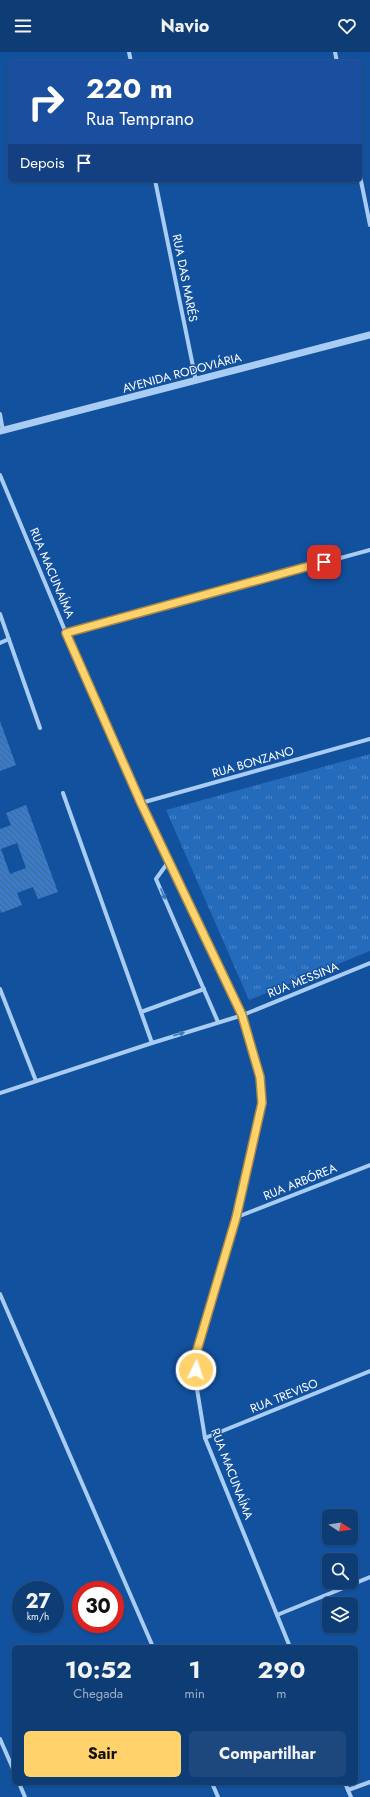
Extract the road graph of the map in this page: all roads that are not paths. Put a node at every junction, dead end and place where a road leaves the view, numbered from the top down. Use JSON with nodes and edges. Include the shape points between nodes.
{"nodes":[{"id":1,"x":155,"y":182,"type":"edge"},
{"id":2,"x":361,"y":182,"type":"edge"},
{"id":3,"x":370,"y":225,"type":"edge"},
{"id":4,"x":370,"y":335,"type":"edge"},
{"id":5,"x":196,"y":381,"type":"junction"},
{"id":6,"x":0,"y":414,"type":"edge"},
{"id":7,"x":2,"y":431,"type":"edge"},
{"id":8,"x":0,"y":475,"type":"edge"},
{"id":9,"x":370,"y":550,"type":"edge"},
{"id":10,"x":0,"y":614,"type":"edge"},
{"id":11,"x":66,"y":633,"type":"junction"},
{"id":12,"x":9,"y":639,"type":"junction"},
{"id":13,"x":0,"y":643,"type":"edge"},
{"id":14,"x":40,"y":728,"type":"dead end"},
{"id":15,"x":370,"y":740,"type":"edge"},
{"id":16,"x":63,"y":793,"type":"dead end"},
{"id":17,"x":141,"y":803,"type":"junction"},
{"id":18,"x":169,"y":861,"type":"junction"},
{"id":19,"x":370,"y":963,"type":"edge"},
{"id":20,"x":0,"y":989,"type":"edge"},
{"id":21,"x":204,"y":989,"type":"junction"},
{"id":22,"x":141,"y":1012,"type":"junction"},
{"id":23,"x":242,"y":1015,"type":"junction"},
{"id":24,"x":218,"y":1022,"type":"junction"},
{"id":25,"x":152,"y":1042,"type":"junction"},
{"id":26,"x":36,"y":1081,"type":"junction"},
{"id":27,"x":0,"y":1093,"type":"edge"},
{"id":28,"x":370,"y":1165,"type":"edge"},
{"id":29,"x":236,"y":1218,"type":"junction"},
{"id":30,"x":0,"y":1294,"type":"edge"},
{"id":31,"x":370,"y":1371,"type":"edge"},
{"id":32,"x":205,"y":1438,"type":"junction"},
{"id":33,"x":370,"y":1577,"type":"edge"},
{"id":34,"x":277,"y":1615,"type":"junction"},
{"id":35,"x":152,"y":1645,"type":"edge"},
{"id":36,"x":289,"y":1645,"type":"edge"},
{"id":37,"x":0,"y":1739,"type":"edge"},
{"id":38,"x":12,"y":1766,"type":"edge"},
{"id":39,"x":370,"y":1782,"type":"edge"},
{"id":40,"x":20,"y":1785,"type":"edge"},
{"id":41,"x":213,"y":1785,"type":"edge"},
{"id":42,"x":346,"y":1785,"type":"edge"},
{"id":43,"x":348,"y":1790,"type":"junction"},
{"id":44,"x":25,"y":1797,"type":"edge"},
{"id":45,"x":218,"y":1797,"type":"edge"},
{"id":46,"x":351,"y":1797,"type":"edge"}],
"edges":[{"from":1,"to":5,"type":"street","name":"RUA DAS MARÉS"},
{"from":2,"to":3,"type":"street"},
{"from":4,"to":5,"type":"street","name":"AVENIDA RODOVIÁRIA"},
{"from":5,"to":7,"type":"street","name":"AVENIDA RODOVIÁRIA"},
{"from":6,"to":7,"type":"street"},
{"from":8,"to":11,"type":"street","name":"RUA MACUNAÍMA"},
{"from":9,"to":11,"type":"street"},
{"from":10,"to":12,"type":"street"},
{"from":11,"to":17,"type":"street","name":"RUA MACUNAÍMA"},
{"from":12,"to":13,"type":"street"},
{"from":12,"to":14,"type":"street"},
{"from":15,"to":17,"type":"street","name":"RUA BONZANO"},
{"from":16,"to":22,"type":"street"},
{"from":17,"to":18,"type":"street","name":"RUA MACUNAÍMA"},
{"from":18,"to":21,"type":"street","one_way":true,"via":[[156,879]]},
{"from":18,"to":23,"type":"street","name":"RUA MACUNAÍMA"},
{"from":19,"to":23,"type":"street","name":"RUA MESSINA"},
{"from":20,"to":26,"type":"street"},
{"from":21,"to":22,"type":"street"},
{"from":21,"to":24,"type":"street"},
{"from":22,"to":25,"type":"street"},
{"from":23,"to":24,"type":"street","name":"RUA MESSINA"},
{"from":23,"to":29,"type":"street","name":"RUA MACUNAÍMA","via":[[260,1077],[262,1103]]},
{"from":25,"to":24,"type":"street","name":"RUA MESSINA","one_way":true},
{"from":25,"to":26,"type":"street","name":"RUA MESSINA"},
{"from":26,"to":27,"type":"street","name":"RUA MESSINA"},
{"from":28,"to":29,"type":"street","name":"RUA ARBÓREA"},
{"from":29,"to":32,"type":"street","name":"RUA MACUNAÍMA","via":[[195,1357],[196,1383]]},
{"from":30,"to":35,"type":"street"},
{"from":31,"to":32,"type":"street","name":"RUA TREVISO"},
{"from":32,"to":34,"type":"street","name":"RUA MACUNAÍMA"},
{"from":33,"to":34,"type":"street"},
{"from":34,"to":36,"type":"street","name":"RUA MACUNAÍMA"},
{"from":37,"to":38,"type":"street"},
{"from":39,"to":43,"type":"street"},
{"from":40,"to":44,"type":"street"},
{"from":41,"to":45,"type":"street"},
{"from":42,"to":43,"type":"street"},
{"from":43,"to":46,"type":"street"}]}
